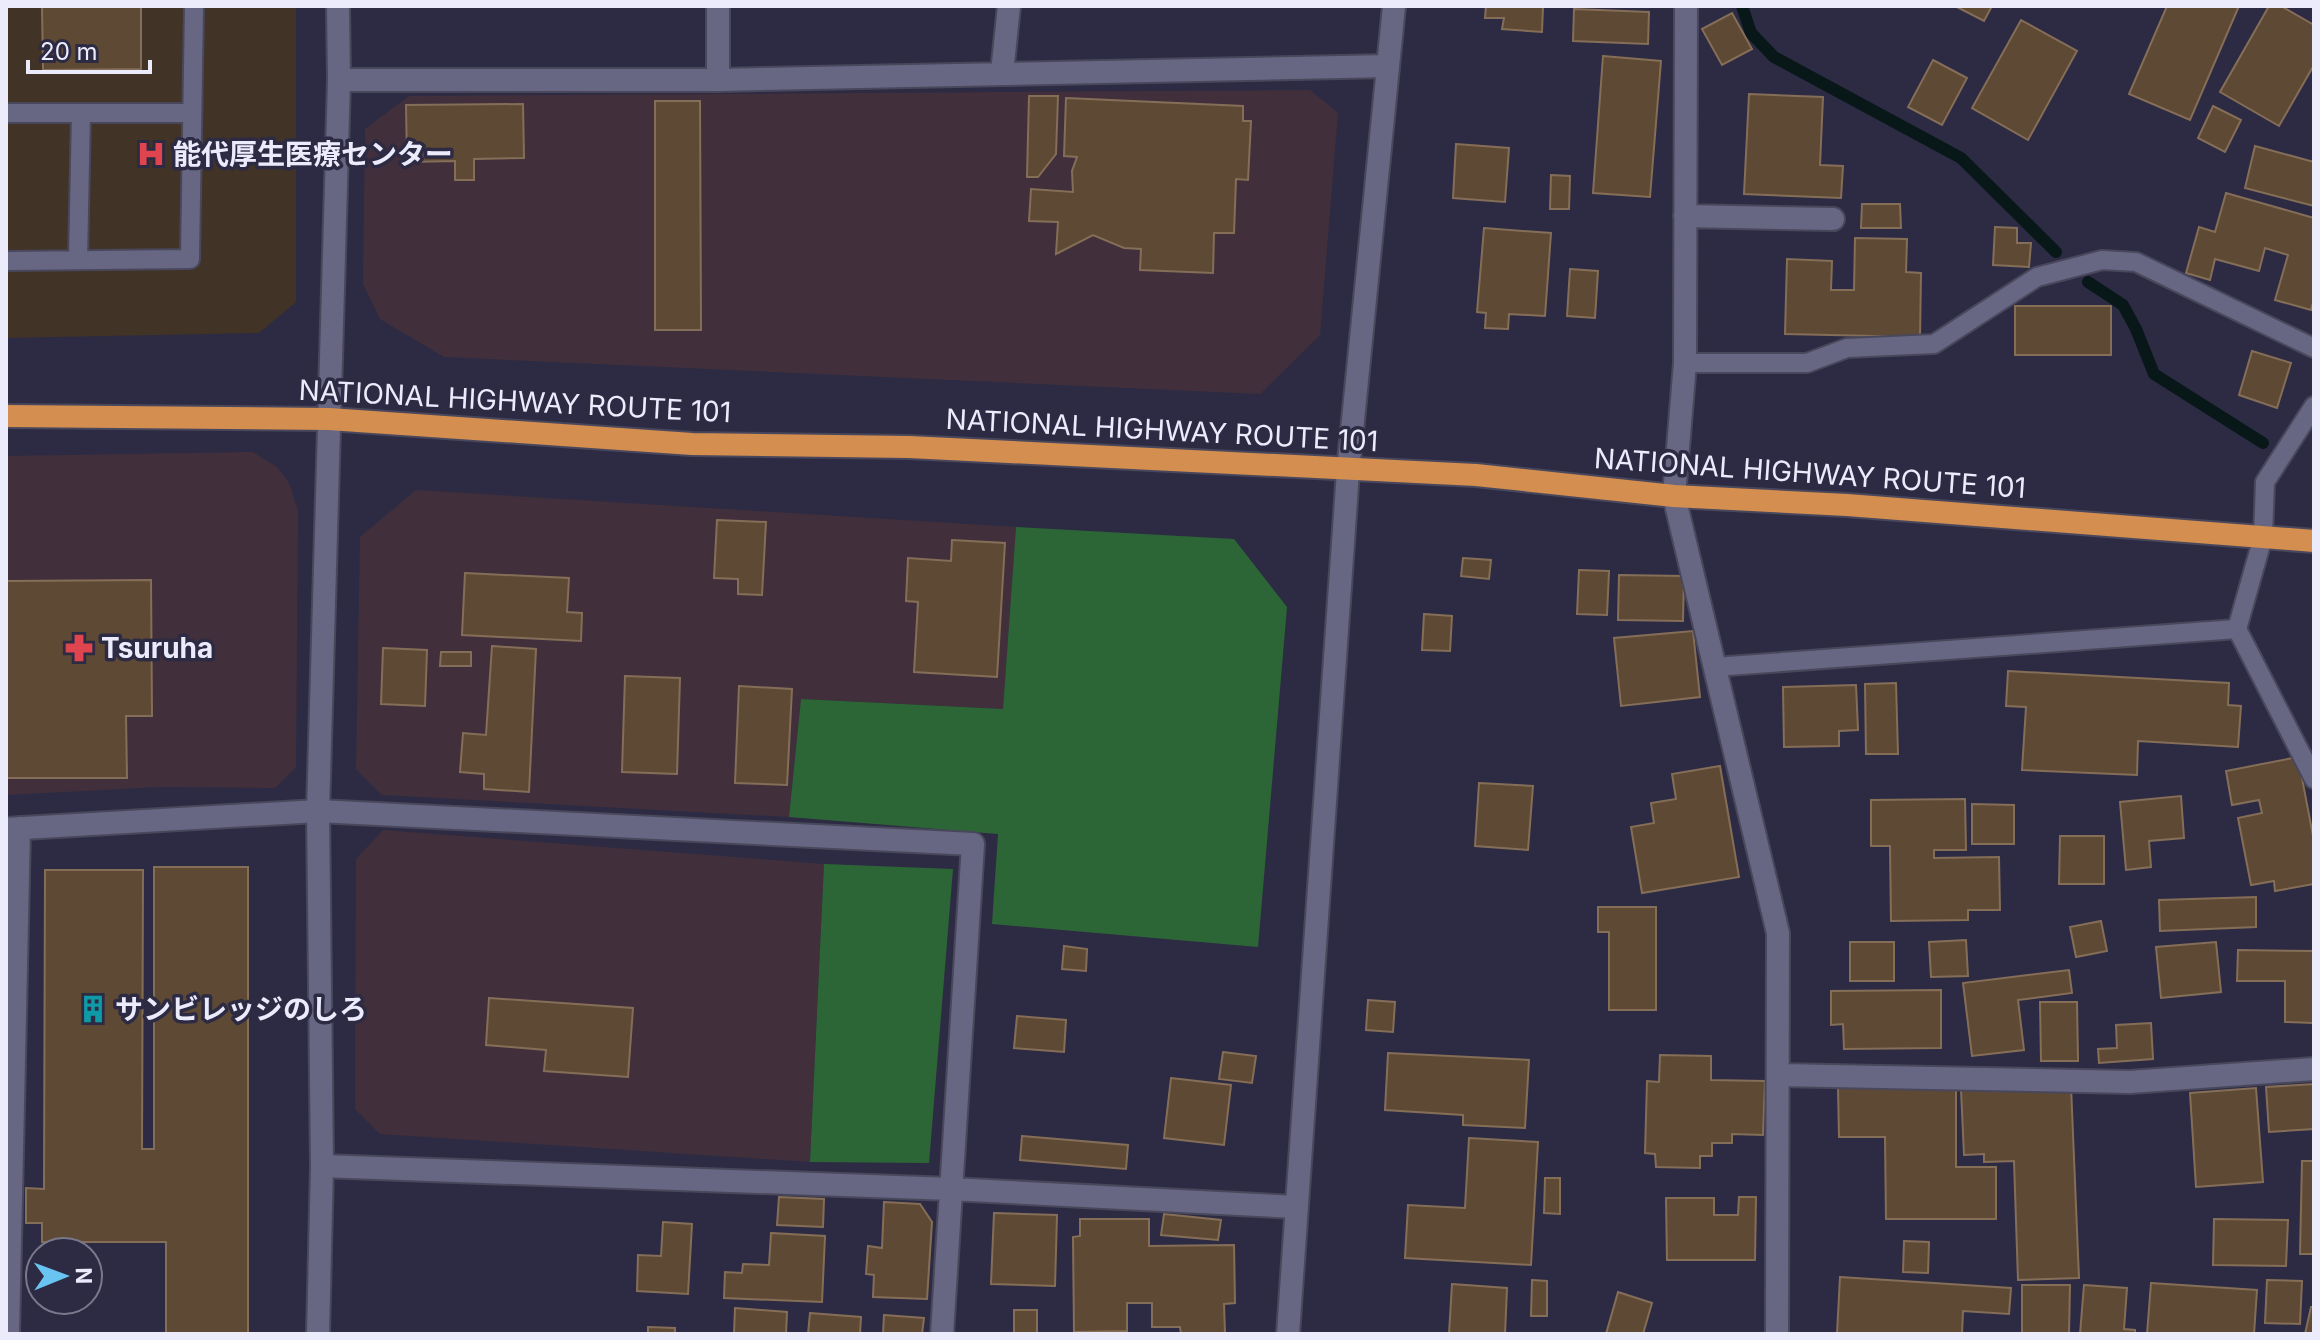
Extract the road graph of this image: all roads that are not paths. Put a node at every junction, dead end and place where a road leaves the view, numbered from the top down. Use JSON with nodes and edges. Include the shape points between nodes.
{"nodes":[{"id":1,"x":194,"y":6,"type":"edge"},
{"id":2,"x":338,"y":6,"type":"edge"},
{"id":3,"x":718,"y":6,"type":"edge"},
{"id":4,"x":1009,"y":6,"type":"edge"},
{"id":5,"x":1394,"y":6,"type":"edge"},
{"id":6,"x":1686,"y":6,"type":"edge"},
{"id":7,"x":1388,"y":66,"type":"junction"},
{"id":8,"x":1002,"y":73,"type":"junction"},
{"id":9,"x":339,"y":80,"type":"junction"},
{"id":10,"x":718,"y":80,"type":"junction"},
{"id":11,"x":6,"y":113,"type":"edge"},
{"id":12,"x":81,"y":113,"type":"junction"},
{"id":13,"x":192,"y":113,"type":"junction"},
{"id":14,"x":1685,"y":216,"type":"junction"},
{"id":15,"x":1833,"y":219,"type":"dead end"},
{"id":16,"x":78,"y":260,"type":"junction"},
{"id":17,"x":6,"y":261,"type":"edge"},
{"id":18,"x":2314,"y":348,"type":"edge"},
{"id":19,"x":1685,"y":363,"type":"junction"},
{"id":20,"x":2314,"y":406,"type":"edge"},
{"id":21,"x":6,"y":416,"type":"edge"},
{"id":22,"x":329,"y":419,"type":"junction"},
{"id":23,"x":1348,"y":471,"type":"junction"},
{"id":24,"x":1674,"y":496,"type":"junction"},
{"id":25,"x":2263,"y":537,"type":"junction"},
{"id":26,"x":2314,"y":541,"type":"edge"},
{"id":27,"x":2237,"y":629,"type":"junction"},
{"id":28,"x":1714,"y":667,"type":"junction"},
{"id":29,"x":2314,"y":779,"type":"edge"},
{"id":30,"x":318,"y":811,"type":"junction"},
{"id":31,"x":12,"y":829,"type":"edge"},
{"id":32,"x":2314,"y":1069,"type":"edge"},
{"id":33,"x":1779,"y":1075,"type":"junction"},
{"id":34,"x":322,"y":1166,"type":"junction"},
{"id":35,"x":951,"y":1189,"type":"junction"},
{"id":36,"x":1296,"y":1207,"type":"junction"},
{"id":37,"x":8,"y":1334,"type":"edge"},
{"id":38,"x":318,"y":1334,"type":"edge"},
{"id":39,"x":942,"y":1334,"type":"edge"},
{"id":40,"x":1288,"y":1334,"type":"edge"},
{"id":41,"x":1777,"y":1334,"type":"edge"}],
"edges":[{"from":1,"to":13,"type":"lane"},
{"from":2,"to":9,"type":"street"},
{"from":3,"to":10,"type":"street"},
{"from":4,"to":8,"type":"street"},
{"from":5,"to":7,"type":"street"},
{"from":6,"to":14,"type":"street"},
{"from":7,"to":8,"type":"street"},
{"from":7,"to":23,"type":"street"},
{"from":8,"to":10,"type":"street"},
{"from":9,"to":10,"type":"street"},
{"from":9,"to":22,"type":"street"},
{"from":11,"to":12,"type":"lane"},
{"from":12,"to":13,"type":"lane"},
{"from":12,"to":16,"type":"lane"},
{"from":13,"to":16,"type":"lane","via":[[190,259]]},
{"from":14,"to":15,"type":"street"},
{"from":14,"to":19,"type":"street"},
{"from":16,"to":17,"type":"lane"},
{"from":18,"to":19,"type":"lane","via":[[2136,262],[2102,260],[2037,277],[1934,344],[1847,348],[1807,363]]},
{"from":19,"to":24,"type":"street"},
{"from":20,"to":25,"type":"lane","via":[[2265,482]]},
{"from":21,"to":22,"type":"highway","name":"NATIONAL HIGHWAY ROUTE 101"},
{"from":22,"to":23,"type":"highway","name":"NATIONAL HIGHWAY ROUTE 101","via":[[692,444],[909,447]]},
{"from":22,"to":30,"type":"street"},
{"from":23,"to":24,"type":"highway","name":"NATIONAL HIGHWAY ROUTE 101","via":[[1476,475]]},
{"from":23,"to":36,"type":"street"},
{"from":24,"to":25,"type":"highway","name":"NATIONAL HIGHWAY ROUTE 101"},
{"from":24,"to":28,"type":"street"},
{"from":25,"to":26,"type":"highway","name":"NATIONAL HIGHWAY ROUTE 101"},
{"from":25,"to":27,"type":"lane"},
{"from":27,"to":28,"type":"lane"},
{"from":27,"to":29,"type":"lane"},
{"from":28,"to":33,"type":"street","via":[[1778,933]]},
{"from":30,"to":31,"type":"street"},
{"from":30,"to":34,"type":"street"},
{"from":30,"to":35,"type":"street","via":[[973,844]]},
{"from":31,"to":37,"type":"street"},
{"from":32,"to":33,"type":"street","via":[[2130,1082]]},
{"from":33,"to":41,"type":"street"},
{"from":34,"to":35,"type":"street"},
{"from":34,"to":38,"type":"street"},
{"from":35,"to":36,"type":"street"},
{"from":35,"to":39,"type":"street"},
{"from":36,"to":40,"type":"street"}]}
